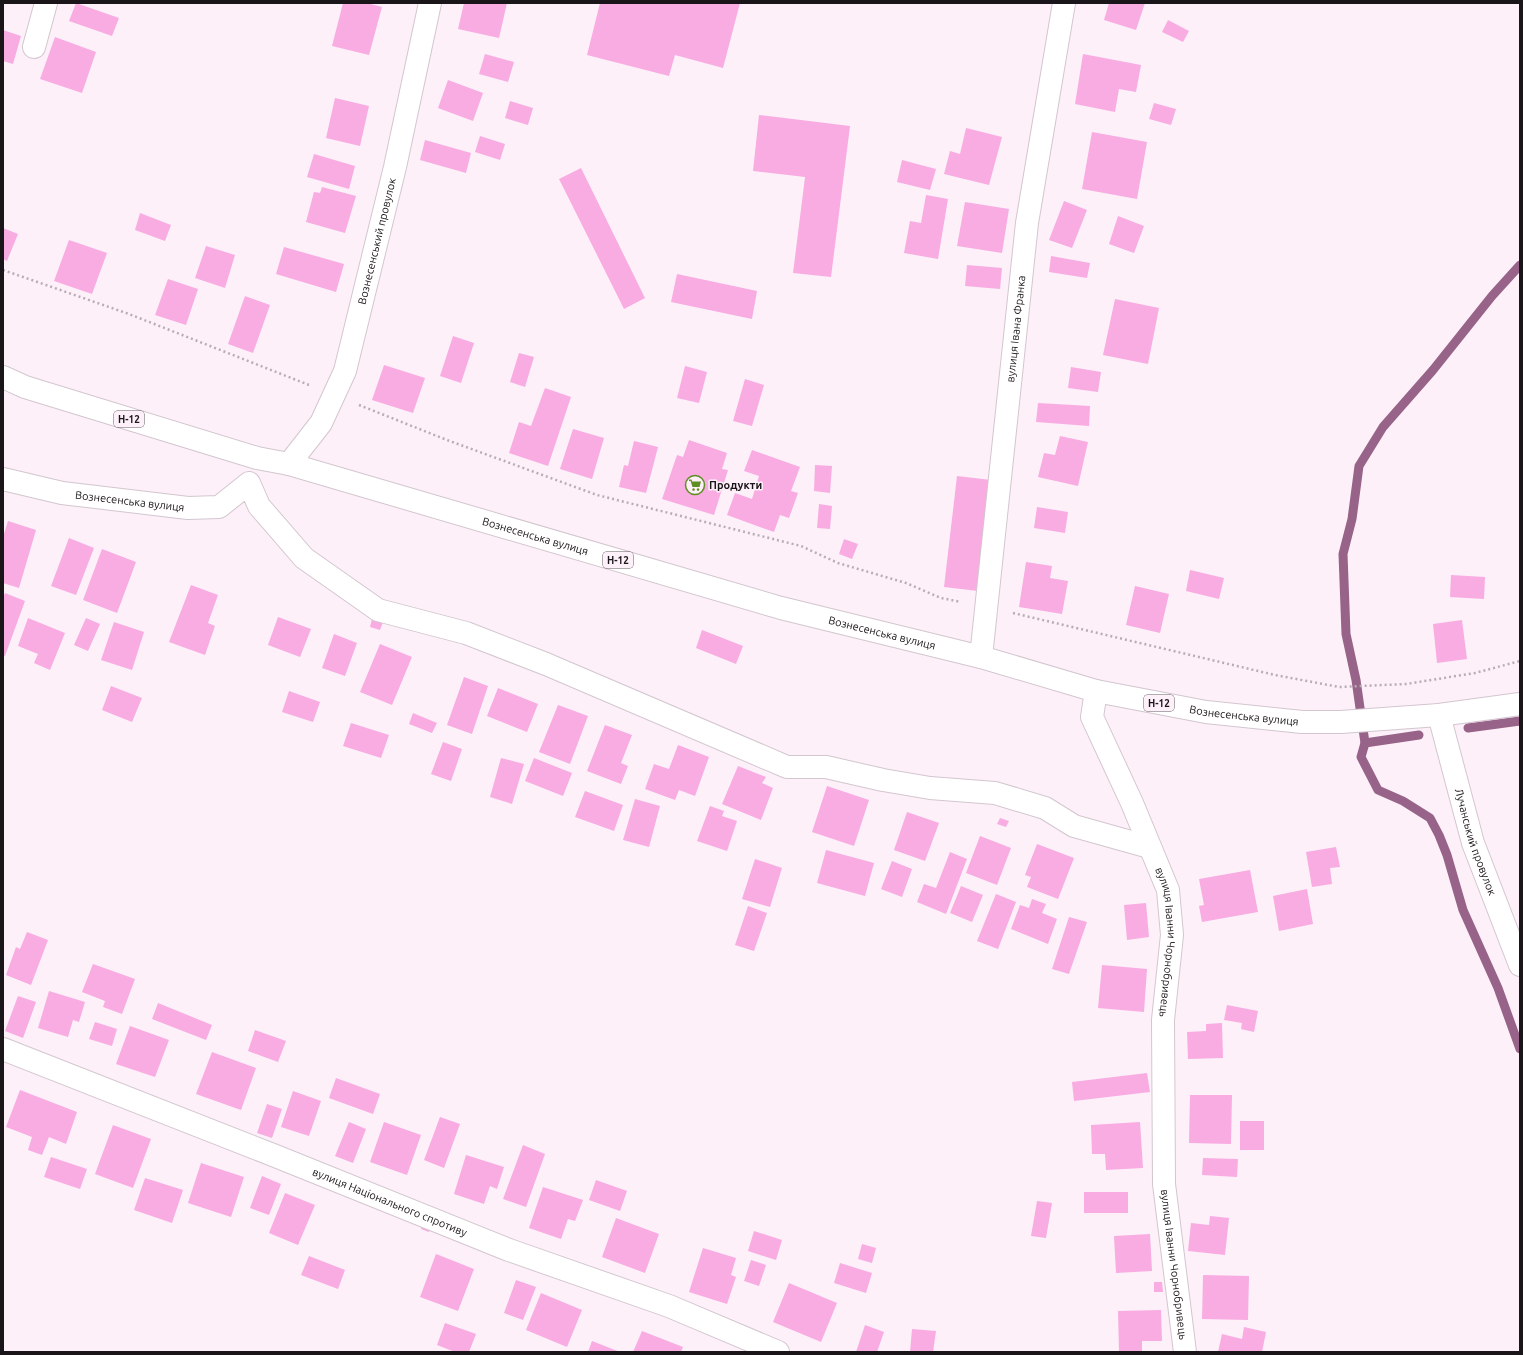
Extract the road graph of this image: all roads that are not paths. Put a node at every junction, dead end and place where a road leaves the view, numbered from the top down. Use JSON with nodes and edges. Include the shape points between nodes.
{"nodes":[{"id":1,"x":46,"y":3,"type":"edge"},
{"id":2,"x":430,"y":3,"type":"edge"},
{"id":3,"x":1064,"y":3,"type":"edge"},
{"id":4,"x":34,"y":47,"type":"dead end"},
{"id":5,"x":3,"y":378,"type":"edge"},
{"id":6,"x":257,"y":458,"type":"junction"},
{"id":7,"x":289,"y":464,"type":"junction"},
{"id":8,"x":3,"y":479,"type":"edge"},
{"id":9,"x":249,"y":483,"type":"junction"},
{"id":10,"x":981,"y":657,"type":"junction"},
{"id":11,"x":1096,"y":691,"type":"junction"},
{"id":12,"x":1520,"y":704,"type":"edge"},
{"id":13,"x":1439,"y":715,"type":"junction"},
{"id":14,"x":1149,"y":847,"type":"junction"},
{"id":15,"x":1520,"y":965,"type":"edge"},
{"id":16,"x":3,"y":1049,"type":"edge"},
{"id":17,"x":778,"y":1352,"type":"edge"},
{"id":18,"x":1186,"y":1352,"type":"edge"}],
"edges":[{"from":1,"to":4,"type":"street"},
{"from":2,"to":7,"type":"street","name":"Вознесенський провулок","via":[[395,167],[345,371],[322,422]]},
{"from":3,"to":10,"type":"street","name":"вулиця Івана Франка","via":[[1027,223]]},
{"from":5,"to":6,"type":"street","name":"Вознесенська вулиця","number":"Н-12"},
{"from":6,"to":7,"type":"street","name":"Вознесенська вулиця","number":"Н-12"},
{"from":6,"to":9,"type":"street"},
{"from":7,"to":10,"type":"street","name":"Вознесенська вулиця","number":"Н-12","via":[[781,608]]},
{"from":8,"to":9,"type":"street","name":"Вознесенська вулиця","via":[[62,493],[188,508],[219,507]]},
{"from":9,"to":14,"type":"street","via":[[259,506],[304,558],[378,610],[466,633],[546,664],[787,767],[826,767],[930,788],[995,793],[1045,808],[1074,826]]},
{"from":10,"to":11,"type":"street","name":"Вознесенська вулиця","number":"Н-12"},
{"from":11,"to":13,"type":"street","name":"Вознесенська вулиця","number":"Н-12","via":[[1206,712],[1302,722]]},
{"from":11,"to":14,"type":"street","name":"вулиця Іванни Чорнобривець","via":[[1092,717],[1132,803]]},
{"from":12,"to":13,"type":"street","name":"Вознесенська вулиця","number":"Н-12"},
{"from":13,"to":15,"type":"street","name":"Лучанський провулок","via":[[1473,843]]},
{"from":14,"to":18,"type":"street","name":"вулиця Іванни Чорнобривець","via":[[1168,890],[1172,935],[1163,1020],[1164,1184]]},
{"from":16,"to":17,"type":"street","name":"вулиця Національного спротиву","via":[[509,1250],[669,1306]]}]}
